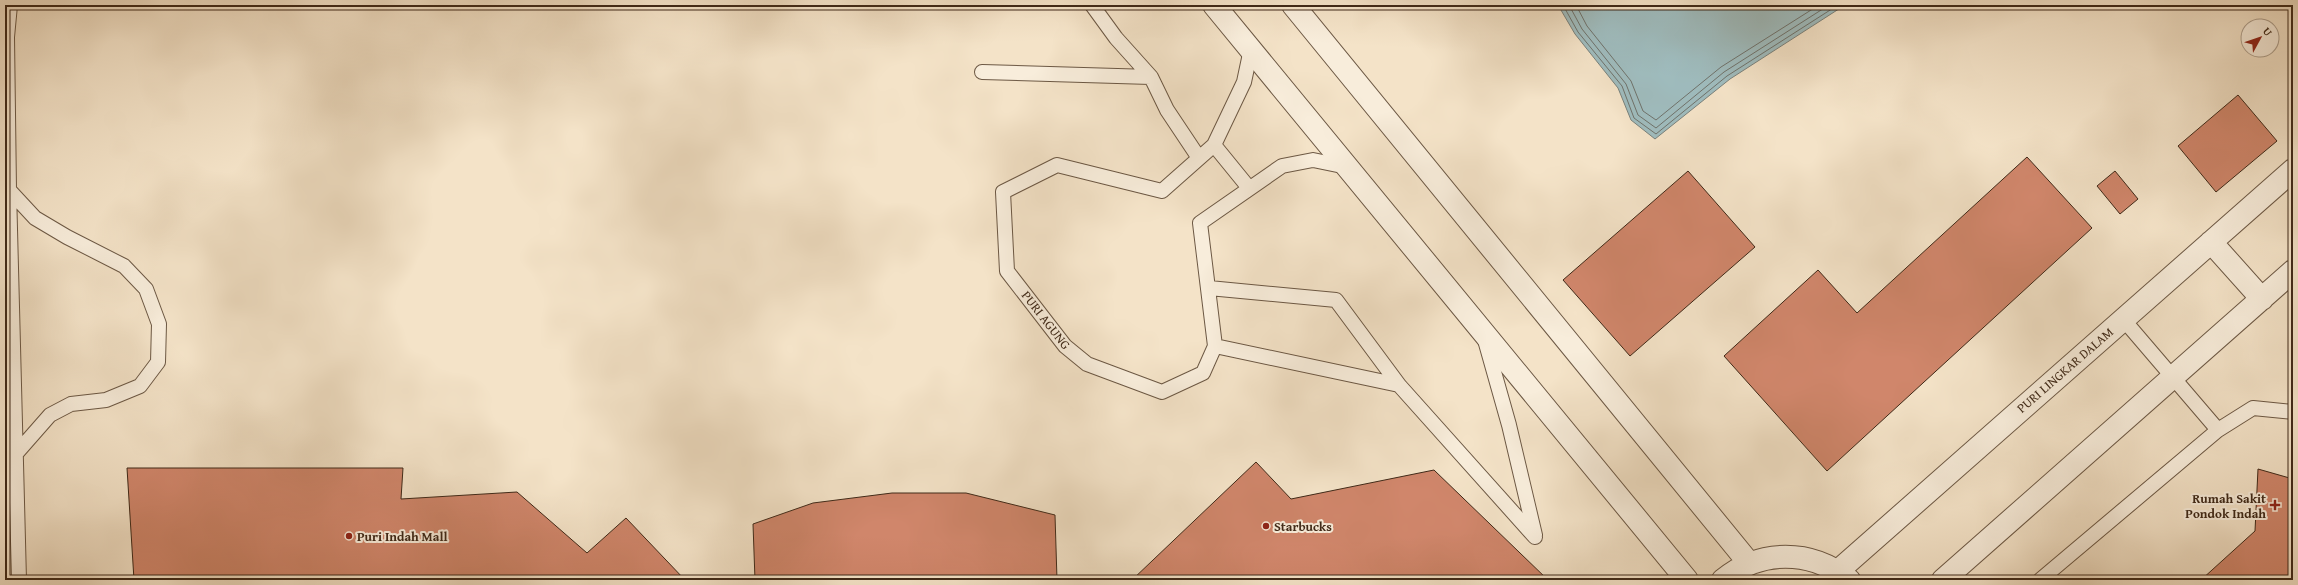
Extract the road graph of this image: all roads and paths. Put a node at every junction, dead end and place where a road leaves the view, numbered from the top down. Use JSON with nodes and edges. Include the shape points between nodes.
{"nodes":[{"id":1,"x":10,"y":5,"type":"edge"},
{"id":2,"x":1092,"y":5,"type":"edge"},
{"id":3,"x":1214,"y":5,"type":"edge"},
{"id":4,"x":1293,"y":5,"type":"edge"},
{"id":5,"x":1251,"y":49,"type":"junction"},
{"id":6,"x":982,"y":72,"type":"dead end"},
{"id":7,"x":1151,"y":77,"type":"junction"},
{"id":8,"x":1214,"y":145,"type":"junction"},
{"id":9,"x":1199,"y":158,"type":"junction"},
{"id":10,"x":1347,"y":167,"type":"junction"},
{"id":11,"x":2293,"y":170,"type":"edge"},
{"id":12,"x":1249,"y":188,"type":"junction"},
{"id":13,"x":9,"y":190,"type":"junction"},
{"id":14,"x":2212,"y":242,"type":"junction"},
{"id":15,"x":2293,"y":271,"type":"edge"},
{"id":16,"x":1209,"y":288,"type":"junction"},
{"id":17,"x":2262,"y":299,"type":"junction"},
{"id":18,"x":2123,"y":319,"type":"junction"},
{"id":19,"x":1482,"y":331,"type":"junction"},
{"id":20,"x":1215,"y":346,"type":"junction"},
{"id":21,"x":2173,"y":377,"type":"junction"},
{"id":22,"x":1399,"y":385,"type":"junction"},
{"id":23,"x":2293,"y":412,"type":"edge"},
{"id":24,"x":2218,"y":430,"type":"junction"},
{"id":25,"x":14,"y":456,"type":"junction"},
{"id":26,"x":1749,"y":563,"type":"junction"},
{"id":27,"x":1843,"y":575,"type":"edge"},
{"id":28,"x":19,"y":580,"type":"edge"},
{"id":29,"x":1687,"y":580,"type":"edge"},
{"id":30,"x":1723,"y":580,"type":"edge"},
{"id":31,"x":1943,"y":580,"type":"edge"},
{"id":32,"x":2040,"y":580,"type":"edge"}],
"edges":[{"from":1,"to":13,"type":"lane","via":[[7,37]]},
{"from":2,"to":7,"type":"lane","via":[[1116,38]]},
{"from":3,"to":5,"type":"street"},
{"from":4,"to":26,"type":"street"},
{"from":5,"to":8,"type":"lane","name":"PURI AGUNG","via":[[1244,82]]},
{"from":5,"to":10,"type":"street"},
{"from":6,"to":7,"type":"lane"},
{"from":7,"to":9,"type":"lane","via":[[1167,110]]},
{"from":8,"to":9,"type":"lane","name":"PURI AGUNG"},
{"from":8,"to":12,"type":"lane"},
{"from":9,"to":20,"type":"lane","name":"PURI AGUNG","via":[[1162,191],[1057,166],[1003,192],[1007,271],[1065,346],[1087,364],[1162,392],[1203,373]]},
{"from":10,"to":12,"type":"lane","name":"PURI AGUNG","via":[[1313,160],[1282,166]]},
{"from":10,"to":19,"type":"street"},
{"from":11,"to":14,"type":"street","name":"PURI LINGKAR DALAM"},
{"from":12,"to":16,"type":"lane","name":"PURI AGUNG","via":[[1200,223]]},
{"from":13,"to":25,"type":"lane"},
{"from":13,"to":25,"type":"lane","via":[[35,218],[124,266],[146,289],[159,324],[158,362],[140,386],[106,400],[71,404],[50,415]]},
{"from":14,"to":17,"type":"street"},
{"from":14,"to":18,"type":"street","name":"PURI LINGKAR DALAM"},
{"from":15,"to":17,"type":"street"},
{"from":16,"to":20,"type":"lane","name":"PURI AGUNG"},
{"from":16,"to":22,"type":"lane","via":[[1336,300]]},
{"from":17,"to":21,"type":"street"},
{"from":18,"to":21,"type":"lane"},
{"from":18,"to":27,"type":"street","name":"PURI LINGKAR DALAM"},
{"from":19,"to":22,"type":"lane","via":[[1509,425],[1535,537]]},
{"from":19,"to":29,"type":"street"},
{"from":20,"to":22,"type":"lane"},
{"from":21,"to":24,"type":"lane"},
{"from":21,"to":31,"type":"street"},
{"from":23,"to":24,"type":"lane","via":[[2253,408]]},
{"from":24,"to":32,"type":"lane"},
{"from":25,"to":28,"type":"lane"},
{"from":26,"to":27,"type":"street","via":[[1771,556],[1794,556],[1817,561]]},
{"from":26,"to":30,"type":"street"}]}
